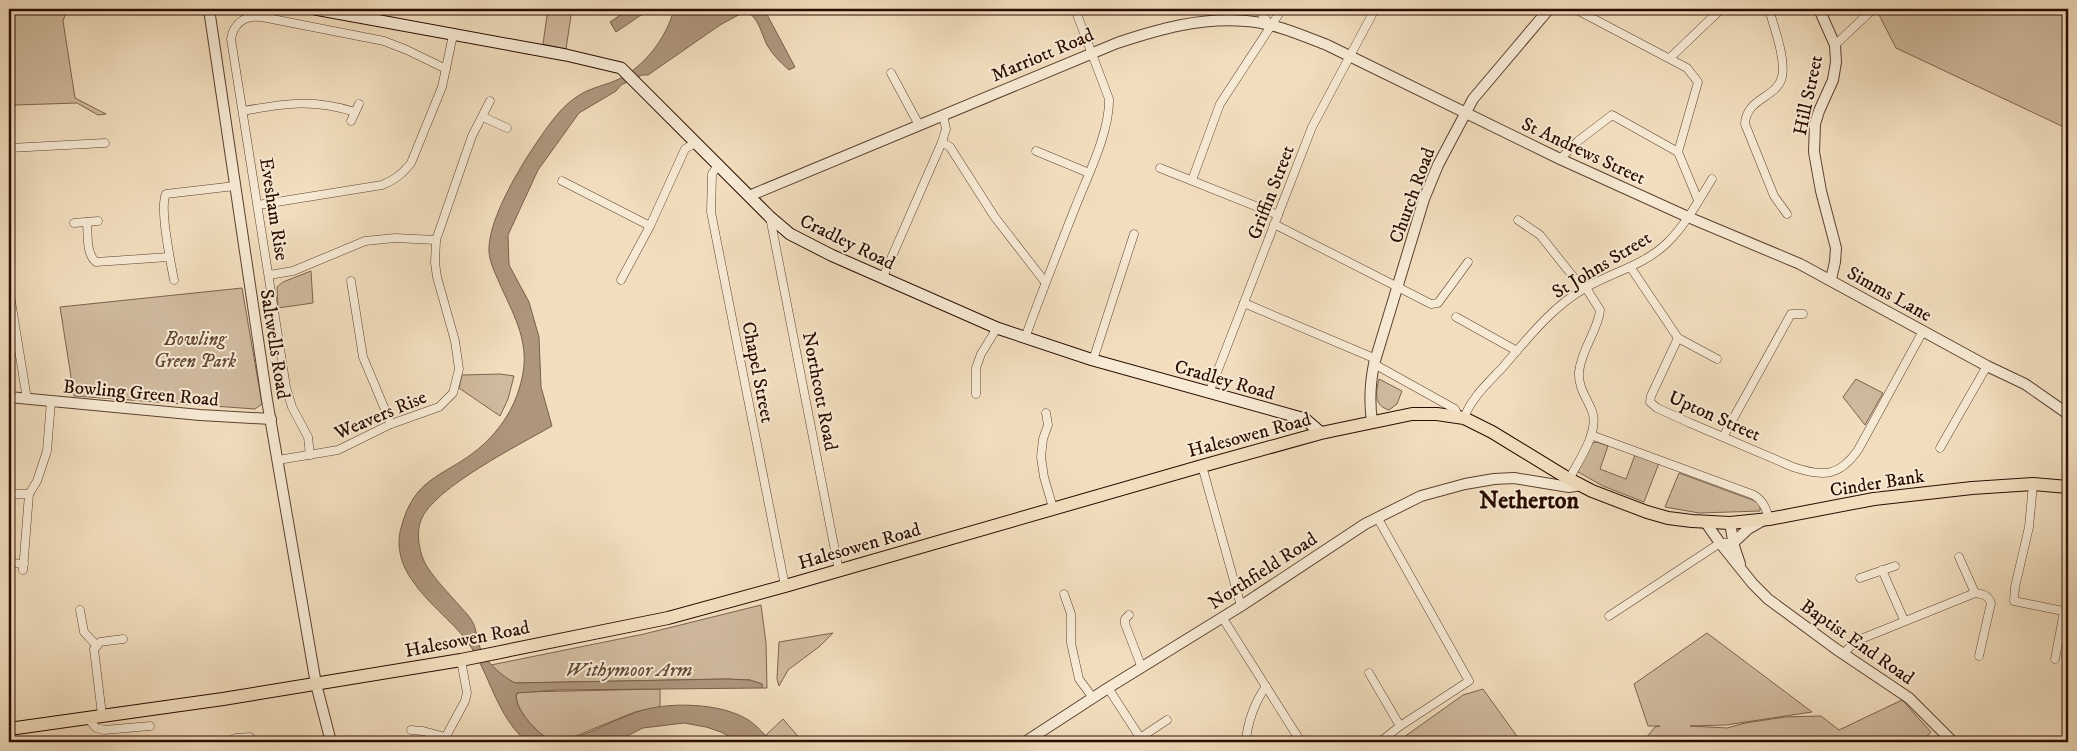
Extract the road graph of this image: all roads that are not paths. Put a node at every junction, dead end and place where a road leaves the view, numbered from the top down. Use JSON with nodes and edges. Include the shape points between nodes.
{"nodes":[{"id":1,"x":208,"y":9,"type":"edge"},
{"id":2,"x":315,"y":9,"type":"edge"},
{"id":3,"x":1075,"y":9,"type":"edge"},
{"id":4,"x":1258,"y":9,"type":"edge"},
{"id":5,"x":1282,"y":9,"type":"edge"},
{"id":6,"x":1375,"y":9,"type":"edge"},
{"id":7,"x":1549,"y":9,"type":"edge"},
{"id":8,"x":1575,"y":9,"type":"edge"},
{"id":9,"x":1720,"y":9,"type":"edge"},
{"id":10,"x":1769,"y":9,"type":"edge"},
{"id":11,"x":1819,"y":9,"type":"edge"},
{"id":12,"x":1873,"y":9,"type":"edge"},
{"id":13,"x":341,"y":11,"type":"edge"},
{"id":14,"x":1270,"y":25,"type":"junction"},
{"id":15,"x":453,"y":35,"type":"junction"},
{"id":16,"x":1835,"y":45,"type":"junction"},
{"id":17,"x":1091,"y":52,"type":"junction"},
{"id":18,"x":1350,"y":56,"type":"junction"},
{"id":19,"x":1670,"y":58,"type":"junction"},
{"id":20,"x":446,"y":70,"type":"junction"},
{"id":21,"x":891,"y":73,"type":"dead end"},
{"id":22,"x":490,"y":101,"type":"dead end"},
{"id":23,"x":359,"y":104,"type":"dead end"},
{"id":24,"x":243,"y":111,"type":"junction"},
{"id":25,"x":356,"y":112,"type":"junction"},
{"id":26,"x":1466,"y":112,"type":"junction"},
{"id":27,"x":943,"y":115,"type":"junction"},
{"id":28,"x":483,"y":116,"type":"junction"},
{"id":29,"x":351,"y":121,"type":"dead end"},
{"id":30,"x":920,"y":124,"type":"junction"},
{"id":31,"x":507,"y":128,"type":"dead end"},
{"id":32,"x":942,"y":142,"type":"junction"},
{"id":33,"x":104,"y":143,"type":"dead end"},
{"id":34,"x":695,"y":143,"type":"junction"},
{"id":35,"x":9,"y":148,"type":"edge"},
{"id":36,"x":1036,"y":151,"type":"dead end"},
{"id":37,"x":1678,"y":152,"type":"junction"},
{"id":38,"x":1560,"y":159,"type":"junction"},
{"id":39,"x":718,"y":165,"type":"junction"},
{"id":40,"x":1160,"y":168,"type":"dead end"},
{"id":41,"x":1089,"y":173,"type":"junction"},
{"id":42,"x":1712,"y":179,"type":"dead end"},
{"id":43,"x":1192,"y":180,"type":"junction"},
{"id":44,"x":562,"y":181,"type":"dead end"},
{"id":45,"x":235,"y":186,"type":"junction"},
{"id":46,"x":749,"y":196,"type":"junction"},
{"id":47,"x":1698,"y":200,"type":"junction"},
{"id":48,"x":258,"y":205,"type":"junction"},
{"id":49,"x":1787,"y":214,"type":"dead end"},
{"id":50,"x":1278,"y":215,"type":"junction"},
{"id":51,"x":770,"y":217,"type":"junction"},
{"id":52,"x":1688,"y":217,"type":"junction"},
{"id":53,"x":1518,"y":220,"type":"dead end"},
{"id":54,"x":98,"y":221,"type":"dead end"},
{"id":55,"x":87,"y":222,"type":"junction"},
{"id":56,"x":74,"y":223,"type":"dead end"},
{"id":57,"x":1274,"y":224,"type":"junction"},
{"id":58,"x":650,"y":226,"type":"junction"},
{"id":59,"x":1134,"y":234,"type":"dead end"},
{"id":60,"x":436,"y":240,"type":"junction"},
{"id":61,"x":169,"y":257,"type":"junction"},
{"id":62,"x":1468,"y":262,"type":"dead end"},
{"id":63,"x":1631,"y":268,"type":"junction"},
{"id":64,"x":269,"y":275,"type":"junction"},
{"id":65,"x":883,"y":277,"type":"junction"},
{"id":66,"x":174,"y":280,"type":"dead end"},
{"id":67,"x":621,"y":280,"type":"dead end"},
{"id":68,"x":1830,"y":280,"type":"junction"},
{"id":69,"x":351,"y":281,"type":"dead end"},
{"id":70,"x":1045,"y":282,"type":"junction"},
{"id":71,"x":1398,"y":286,"type":"junction"},
{"id":72,"x":1586,"y":288,"type":"junction"},
{"id":73,"x":9,"y":290,"type":"edge"},
{"id":74,"x":1244,"y":303,"type":"junction"},
{"id":75,"x":1784,"y":308,"type":"dead end"},
{"id":76,"x":1791,"y":314,"type":"junction"},
{"id":77,"x":1803,"y":314,"type":"dead end"},
{"id":78,"x":1456,"y":317,"type":"dead end"},
{"id":79,"x":997,"y":328,"type":"junction"},
{"id":80,"x":1923,"y":332,"type":"junction"},
{"id":81,"x":1026,"y":338,"type":"junction"},
{"id":82,"x":1678,"y":338,"type":"junction"},
{"id":83,"x":1517,"y":351,"type":"junction"},
{"id":84,"x":1717,"y":359,"type":"dead end"},
{"id":85,"x":1093,"y":360,"type":"junction"},
{"id":86,"x":1375,"y":361,"type":"junction"},
{"id":87,"x":1987,"y":366,"type":"junction"},
{"id":88,"x":1208,"y":393,"type":"junction"},
{"id":89,"x":976,"y":394,"type":"dead end"},
{"id":90,"x":9,"y":397,"type":"edge"},
{"id":91,"x":27,"y":399,"type":"junction"},
{"id":92,"x":51,"y":401,"type":"junction"},
{"id":93,"x":1046,"y":413,"type":"dead end"},
{"id":94,"x":2068,"y":414,"type":"edge"},
{"id":95,"x":1461,"y":417,"type":"junction"},
{"id":96,"x":271,"y":419,"type":"junction"},
{"id":97,"x":1372,"y":421,"type":"junction"},
{"id":98,"x":392,"y":424,"type":"junction"},
{"id":99,"x":1321,"y":433,"type":"junction"},
{"id":100,"x":1591,"y":435,"type":"junction"},
{"id":101,"x":1723,"y":437,"type":"junction"},
{"id":102,"x":1940,"y":448,"type":"dead end"},
{"id":103,"x":310,"y":456,"type":"junction"},
{"id":104,"x":278,"y":460,"type":"junction"},
{"id":105,"x":1202,"y":466,"type":"junction"},
{"id":106,"x":1552,"y":469,"type":"junction"},
{"id":107,"x":1569,"y":479,"type":"junction"},
{"id":108,"x":1538,"y":481,"type":"junction"},
{"id":109,"x":2033,"y":484,"type":"junction"},
{"id":110,"x":1581,"y":485,"type":"junction"},
{"id":111,"x":2068,"y":487,"type":"edge"},
{"id":112,"x":9,"y":494,"type":"edge"},
{"id":113,"x":29,"y":494,"type":"junction"},
{"id":114,"x":1053,"y":508,"type":"junction"},
{"id":115,"x":1377,"y":517,"type":"junction"},
{"id":116,"x":1766,"y":520,"type":"junction"},
{"id":117,"x":1692,"y":521,"type":"joint"},
{"id":118,"x":1706,"y":523,"type":"junction"},
{"id":119,"x":1730,"y":523,"type":"junction"},
{"id":120,"x":1733,"y":543,"type":"junction"},
{"id":121,"x":1720,"y":544,"type":"junction"},
{"id":122,"x":1960,"y":557,"type":"dead end"},
{"id":123,"x":12,"y":564,"type":"dead end"},
{"id":124,"x":1895,"y":566,"type":"dead end"},
{"id":125,"x":1742,"y":570,"type":"junction"},
{"id":126,"x":1882,"y":570,"type":"junction"},
{"id":127,"x":839,"y":571,"type":"junction"},
{"id":128,"x":1860,"y":578,"type":"dead end"},
{"id":129,"x":785,"y":586,"type":"junction"},
{"id":130,"x":1974,"y":593,"type":"junction"},
{"id":131,"x":1064,"y":594,"type":"dead end"},
{"id":132,"x":1240,"y":606,"type":"junction"},
{"id":133,"x":80,"y":610,"type":"dead end"},
{"id":134,"x":2066,"y":612,"type":"edge"},
{"id":135,"x":1129,"y":615,"type":"dead end"},
{"id":136,"x":1609,"y":616,"type":"dead end"},
{"id":137,"x":1222,"y":617,"type":"junction"},
{"id":138,"x":1904,"y":620,"type":"junction"},
{"id":139,"x":123,"y":639,"type":"dead end"},
{"id":140,"x":97,"y":646,"type":"junction"},
{"id":141,"x":1843,"y":654,"type":"junction"},
{"id":142,"x":1980,"y":656,"type":"dead end"},
{"id":143,"x":465,"y":659,"type":"junction"},
{"id":144,"x":2055,"y":659,"type":"dead end"},
{"id":145,"x":1142,"y":668,"type":"junction"},
{"id":146,"x":1368,"y":673,"type":"dead end"},
{"id":147,"x":316,"y":684,"type":"junction"},
{"id":148,"x":1266,"y":686,"type":"junction"},
{"id":149,"x":1108,"y":688,"type":"junction"},
{"id":150,"x":1093,"y":698,"type":"junction"},
{"id":151,"x":102,"y":715,"type":"junction"},
{"id":152,"x":88,"y":717,"type":"junction"},
{"id":153,"x":1168,"y":720,"type":"dead end"},
{"id":154,"x":150,"y":726,"type":"dead end"},
{"id":155,"x":1400,"y":726,"type":"junction"},
{"id":156,"x":9,"y":730,"type":"edge"},
{"id":157,"x":411,"y":730,"type":"dead end"},
{"id":158,"x":444,"y":740,"type":"edge"},
{"id":159,"x":1141,"y":740,"type":"edge"},
{"id":160,"x":227,"y":742,"type":"edge"},
{"id":161,"x":252,"y":742,"type":"edge"},
{"id":162,"x":331,"y":742,"type":"edge"},
{"id":163,"x":1025,"y":742,"type":"edge"},
{"id":164,"x":1246,"y":742,"type":"edge"},
{"id":165,"x":1301,"y":742,"type":"edge"},
{"id":166,"x":1380,"y":742,"type":"edge"},
{"id":167,"x":1953,"y":742,"type":"edge"}],
"edges":[{"from":1,"to":45,"type":"street","name":"Saltwells Road"},
{"from":2,"to":13,"type":"main road","name":"Cradley Road"},
{"from":3,"to":17,"type":"street"},
{"from":4,"to":14,"type":"street"},
{"from":5,"to":14,"type":"street"},
{"from":6,"to":18,"type":"street","name":"Griffin Street"},
{"from":7,"to":26,"type":"street","name":"Church Road","via":[[1473,99]]},
{"from":8,"to":19,"type":"street"},
{"from":9,"to":19,"type":"street"},
{"from":10,"to":49,"type":"street","via":[[1782,60],[1782,78],[1774,89],[1748,110],[1745,124],[1774,196]]},
{"from":11,"to":16,"type":"street","name":"Hill Street"},
{"from":12,"to":16,"type":"street"},
{"from":13,"to":15,"type":"main road","name":"Cradley Road"},
{"from":14,"to":17,"type":"street","name":"Marriott Road","via":[[1246,21],[1196,22],[1149,32]]},
{"from":14,"to":18,"type":"street","name":"Marriott Road"},
{"from":14,"to":43,"type":"street","via":[[1220,104]]},
{"from":15,"to":20,"type":"street"},
{"from":15,"to":34,"type":"main road","name":"Cradley Road","via":[[614,65],[624,71]]},
{"from":16,"to":68,"type":"street","name":"Hill Street","via":[[1832,80],[1815,124],[1814,152],[1836,248]]},
{"from":17,"to":27,"type":"street","name":"Marriott Road"},
{"from":17,"to":41,"type":"street","via":[[1109,99],[1110,114]]},
{"from":18,"to":26,"type":"street","name":"Marriott Road"},
{"from":18,"to":50,"type":"street","name":"Griffin Street","via":[[1312,128]]},
{"from":19,"to":37,"type":"street","via":[[1687,68],[1698,82]]},
{"from":20,"to":24,"type":"street","name":"Evesham Rise","via":[[384,41],[255,16],[240,21],[231,38]]},
{"from":20,"to":48,"type":"street","via":[[411,163],[393,181]]},
{"from":21,"to":30,"type":"street"},
{"from":22,"to":28,"type":"street","name":"Weavers Rise"},
{"from":23,"to":25,"type":"street"},
{"from":24,"to":25,"type":"street","via":[[284,103],[310,103]]},
{"from":24,"to":48,"type":"street","name":"Evesham Rise"},
{"from":25,"to":29,"type":"street"},
{"from":26,"to":38,"type":"street","name":"St Andrews Street"},
{"from":26,"to":71,"type":"street","name":"Church Road","via":[[1432,180]]},
{"from":27,"to":30,"type":"street","name":"Marriott Road"},
{"from":27,"to":32,"type":"street","via":[[946,129]]},
{"from":28,"to":31,"type":"street"},
{"from":28,"to":60,"type":"street","name":"Weavers Rise","via":[[472,136]]},
{"from":30,"to":46,"type":"street","name":"Marriott Road"},
{"from":32,"to":65,"type":"street"},
{"from":32,"to":70,"type":"street","via":[[950,148],[994,216]]},
{"from":33,"to":35,"type":"street"},
{"from":34,"to":39,"type":"main road","name":"Cradley Road"},
{"from":34,"to":58,"type":"street","via":[[685,149]]},
{"from":36,"to":41,"type":"street"},
{"from":37,"to":38,"type":"street","via":[[1612,115]]},
{"from":37,"to":47,"type":"street"},
{"from":38,"to":52,"type":"street","name":"St Andrews Street"},
{"from":39,"to":46,"type":"main road","name":"Cradley Road"},
{"from":39,"to":129,"type":"street","name":"Chapel Street","via":[[712,174],[710,212]]},
{"from":40,"to":43,"type":"street"},
{"from":41,"to":70,"type":"street"},
{"from":42,"to":47,"type":"street","name":"St Johns Street"},
{"from":43,"to":50,"type":"street"},
{"from":44,"to":58,"type":"street"},
{"from":45,"to":61,"type":"street","via":[[166,194],[163,199]]},
{"from":45,"to":96,"type":"street","name":"Saltwells Road"},
{"from":46,"to":51,"type":"main road","name":"Cradley Road"},
{"from":47,"to":52,"type":"street","name":"St Johns Street"},
{"from":48,"to":64,"type":"street","name":"Evesham Rise"},
{"from":50,"to":57,"type":"street","name":"Griffin Street"},
{"from":51,"to":65,"type":"main road","name":"Cradley Road","via":[[790,234]]},
{"from":51,"to":127,"type":"street","name":"Northcott Road"},
{"from":52,"to":63,"type":"street","name":"St Johns Street","via":[[1668,242]]},
{"from":52,"to":68,"type":"street","name":"Simms Lane"},
{"from":53,"to":72,"type":"street","via":[[1540,235],[1579,284]]},
{"from":54,"to":55,"type":"street"},
{"from":55,"to":56,"type":"street"},
{"from":55,"to":61,"type":"street","via":[[91,259],[96,262]]},
{"from":57,"to":71,"type":"street"},
{"from":57,"to":74,"type":"street","name":"Griffin Street"},
{"from":58,"to":67,"type":"street"},
{"from":59,"to":85,"type":"street"},
{"from":60,"to":64,"type":"street","via":[[395,238],[366,241],[293,272]]},
{"from":60,"to":98,"type":"street","name":"Weavers Rise","via":[[437,277],[455,341],[458,375],[452,393],[439,407]]},
{"from":61,"to":66,"type":"street"},
{"from":62,"to":71,"type":"street","via":[[1438,304],[1431,304]]},
{"from":63,"to":72,"type":"street","name":"St Johns Street"},
{"from":63,"to":82,"type":"street"},
{"from":64,"to":103,"type":"street","name":"Evesham Rise","via":[[286,387],[308,438]]},
{"from":65,"to":79,"type":"main road","name":"Cradley Road"},
{"from":68,"to":80,"type":"street","name":"Simms Lane"},
{"from":69,"to":98,"type":"street","via":[[363,357]]},
{"from":70,"to":81,"type":"street"},
{"from":71,"to":86,"type":"street","name":"Church Road"},
{"from":72,"to":83,"type":"street","name":"St Johns Street","via":[[1566,300],[1543,321]]},
{"from":72,"to":100,"type":"street","via":[[1600,310],[1579,371],[1582,392],[1594,414]]},
{"from":73,"to":91,"type":"street"},
{"from":74,"to":86,"type":"street"},
{"from":74,"to":88,"type":"street","name":"Griffin Street"},
{"from":75,"to":76,"type":"street"},
{"from":76,"to":77,"type":"street"},
{"from":76,"to":101,"type":"street"},
{"from":78,"to":83,"type":"street"},
{"from":79,"to":81,"type":"main road","name":"Cradley Road"},
{"from":79,"to":89,"type":"street","via":[[976,368]]},
{"from":80,"to":87,"type":"street","name":"Simms Lane"},
{"from":80,"to":101,"type":"street","name":"Upton Street","via":[[1858,450],[1848,464],[1835,472],[1809,472]]},
{"from":81,"to":85,"type":"main road","name":"Cradley Road"},
{"from":82,"to":84,"type":"street"},
{"from":82,"to":101,"type":"street","name":"Upton Street","via":[[1650,402]]},
{"from":83,"to":95,"type":"street","name":"St Johns Street"},
{"from":85,"to":88,"type":"main road","name":"Cradley Road"},
{"from":86,"to":95,"type":"street","via":[[1455,409]]},
{"from":86,"to":97,"type":"street","name":"Church Road","via":[[1370,384]]},
{"from":87,"to":94,"type":"street","name":"Simms Lane","via":[[2025,384]]},
{"from":87,"to":102,"type":"street"},
{"from":88,"to":99,"type":"main road","name":"Cradley Road","via":[[1305,420]]},
{"from":90,"to":91,"type":"street","name":"Bowling Green Road"},
{"from":91,"to":92,"type":"street","name":"Bowling Green Road"},
{"from":92,"to":96,"type":"street","name":"Bowling Green Road"},
{"from":92,"to":113,"type":"street","via":[[47,451]]},
{"from":93,"to":114,"type":"street","via":[[1048,425],[1041,456]]},
{"from":95,"to":97,"type":"main road","name":"Halesowen Road","via":[[1412,414]]},
{"from":95,"to":106,"type":"main road","name":"Halesowen Road"},
{"from":96,"to":104,"type":"street","name":"Saltwells Road"},
{"from":97,"to":99,"type":"main road","name":"Halesowen Road"},
{"from":98,"to":103,"type":"street","name":"Weavers Rise","via":[[338,450]]},
{"from":99,"to":105,"type":"main road","name":"Halesowen Road"},
{"from":100,"to":107,"type":"street"},
{"from":100,"to":116,"type":"street","via":[[1754,495],[1765,506]]},
{"from":103,"to":104,"type":"street","name":"Weavers Rise"},
{"from":104,"to":147,"type":"street","name":"Saltwells Road"},
{"from":105,"to":114,"type":"main road","name":"Halesowen Road"},
{"from":105,"to":132,"type":"street"},
{"from":106,"to":107,"type":"main road","name":"Halesowen Road"},
{"from":106,"to":108,"type":"street","via":[[1546,478]]},
{"from":107,"to":110,"type":"main road","name":"Halesowen Road"},
{"from":108,"to":110,"type":"street","name":"Northfield Road","via":[[1569,487]]},
{"from":108,"to":115,"type":"street","name":"Northfield Road","via":[[1514,478],[1465,484],[1421,496]]},
{"from":109,"to":111,"type":"main road","name":"Cinder Bank"},
{"from":109,"to":116,"type":"main road","name":"Cinder Bank","via":[[1874,499]]},
{"from":109,"to":134,"type":"street","via":[[2029,526],[2014,601]]},
{"from":110,"to":117,"type":"main road","name":"Halesowen Road","via":[[1642,510]]},
{"from":112,"to":113,"type":"street"},
{"from":113,"to":123,"type":"street","via":[[23,567]]},
{"from":114,"to":127,"type":"main road","name":"Halesowen Road"},
{"from":115,"to":132,"type":"street","name":"Northfield Road"},
{"from":115,"to":155,"type":"street","via":[[1468,681]]},
{"from":116,"to":119,"type":"main road","name":"Cinder Bank"},
{"from":116,"to":120,"type":"street","via":[[1748,529]]},
{"from":117,"to":118,"type":"main road","name":"Cinder Bank"},
{"from":118,"to":119,"type":"main road","name":"Cinder Bank"},
{"from":118,"to":121,"type":"street","name":"Baptist End Road"},
{"from":119,"to":120,"type":"street","name":"Baptist End Road"},
{"from":120,"to":121,"type":"street"},
{"from":120,"to":125,"type":"street","name":"Baptist End Road"},
{"from":121,"to":125,"type":"street","name":"Baptist End Road"},
{"from":121,"to":136,"type":"street"},
{"from":122,"to":130,"type":"street"},
{"from":124,"to":126,"type":"street"},
{"from":125,"to":141,"type":"street","name":"Baptist End Road","via":[[1768,599]]},
{"from":126,"to":128,"type":"street"},
{"from":126,"to":138,"type":"street"},
{"from":127,"to":129,"type":"main road","name":"Halesowen Road"},
{"from":129,"to":143,"type":"main road","name":"Halesowen Road","via":[[668,618]]},
{"from":130,"to":138,"type":"street"},
{"from":130,"to":142,"type":"street","via":[[1985,595],[1991,603]]},
{"from":131,"to":150,"type":"street","via":[[1071,614],[1072,643],[1080,679]]},
{"from":132,"to":137,"type":"street","name":"Northfield Road"},
{"from":133,"to":140,"type":"street","via":[[84,632]]},
{"from":134,"to":144,"type":"street"},
{"from":135,"to":145,"type":"street","via":[[1125,624]]},
{"from":137,"to":145,"type":"street","name":"Northfield Road"},
{"from":137,"to":148,"type":"street"},
{"from":138,"to":141,"type":"street","via":[[1856,641]]},
{"from":139,"to":140,"type":"street","via":[[100,642]]},
{"from":140,"to":151,"type":"street","via":[[94,649]]},
{"from":141,"to":167,"type":"street","name":"Baptist End Road","via":[[1909,698]]},
{"from":143,"to":147,"type":"main road","name":"Halesowen Road"},
{"from":143,"to":158,"type":"street","via":[[465,701]]},
{"from":145,"to":149,"type":"street","name":"Northfield Road"},
{"from":146,"to":155,"type":"street"},
{"from":147,"to":151,"type":"main road","name":"Halesowen Road"},
{"from":147,"to":162,"type":"street","name":"Saltwells Road"},
{"from":148,"to":164,"type":"street","via":[[1250,719]]},
{"from":148,"to":165,"type":"street"},
{"from":149,"to":150,"type":"street","name":"Northfield Road"},
{"from":149,"to":159,"type":"street"},
{"from":150,"to":163,"type":"street","name":"Northfield Road"},
{"from":151,"to":152,"type":"main road","name":"Halesowen Road"},
{"from":152,"to":154,"type":"street","via":[[96,728],[104,730]]},
{"from":152,"to":156,"type":"main road","name":"Halesowen Road"},
{"from":153,"to":159,"type":"street"},
{"from":155,"to":166,"type":"street"},
{"from":157,"to":158,"type":"street","via":[[423,731]]},
{"from":160,"to":161,"type":"street","via":[[250,737]]}]}
